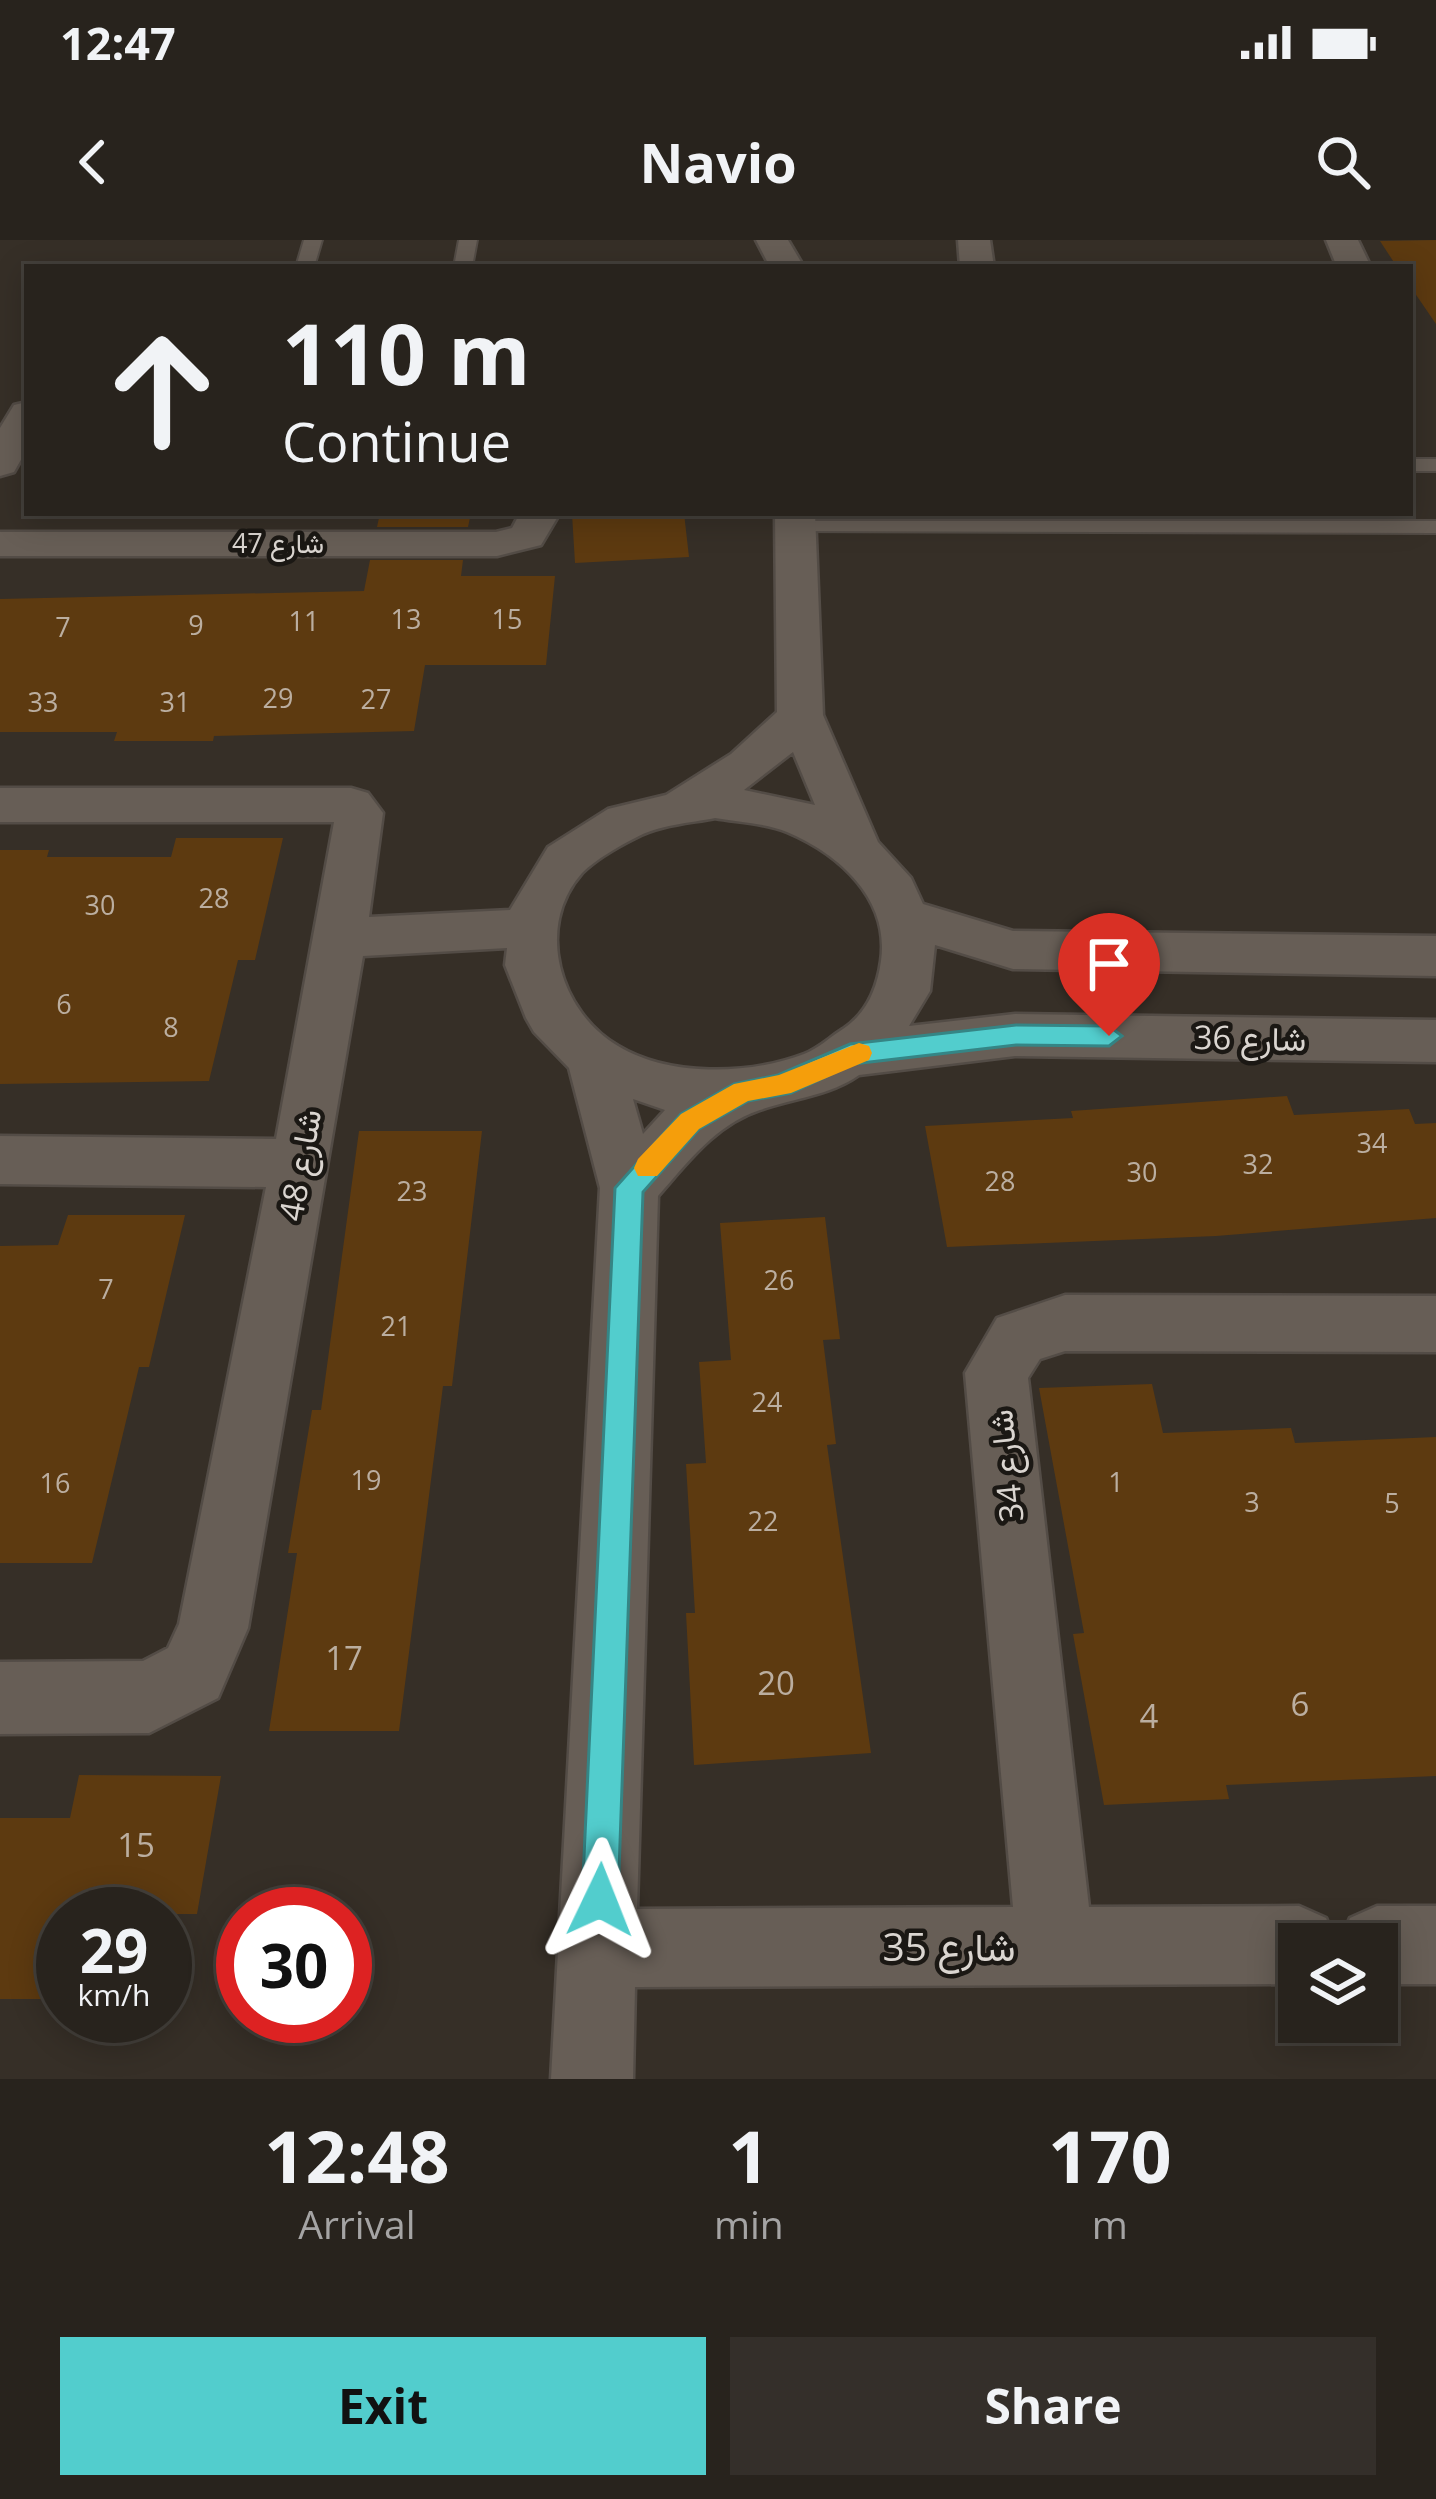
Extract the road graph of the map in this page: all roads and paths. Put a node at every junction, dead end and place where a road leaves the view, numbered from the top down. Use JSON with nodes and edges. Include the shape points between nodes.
{"nodes":[{"id":1,"x":24,"y":419,"type":"edge"},
{"id":2,"x":0,"y":464,"type":"edge"},
{"id":3,"x":538,"y":516,"type":"edge"},
{"id":4,"x":886,"y":516,"type":"edge"},
{"id":5,"x":794,"y":520,"type":"edge"},
{"id":6,"x":902,"y":526,"type":"junction"},
{"id":7,"x":1436,"y":527,"type":"edge"},
{"id":8,"x":0,"y":544,"type":"edge"},
{"id":9,"x":800,"y":716,"type":"junction"},
{"id":10,"x":685,"y":804,"type":"junction"},
{"id":11,"x":0,"y":805,"type":"edge"},
{"id":12,"x":855,"y":844,"type":"junction"},
{"id":13,"x":908,"y":918,"type":"junction"},
{"id":14,"x":528,"y":928,"type":"junction"},
{"id":15,"x":341,"y":938,"type":"junction"},
{"id":16,"x":1436,"y":956,"type":"edge"},
{"id":17,"x":1436,"y":1041,"type":"edge"},
{"id":18,"x":850,"y":1054,"type":"junction"},
{"id":19,"x":594,"y":1058,"type":"junction"},
{"id":20,"x":743,"y":1091,"type":"junction"},
{"id":21,"x":0,"y":1160,"type":"edge"},
{"id":22,"x":301,"y":1163,"type":"junction"},
{"id":23,"x":629,"y":1188,"type":"junction"},
{"id":24,"x":1436,"y":1324,"type":"edge"},
{"id":25,"x":0,"y":1698,"type":"edge"},
{"id":26,"x":1278,"y":1945,"type":"edge"},
{"id":27,"x":1398,"y":1945,"type":"edge"},
{"id":28,"x":1436,"y":1945,"type":"edge"},
{"id":29,"x":1055,"y":1947,"type":"junction"},
{"id":30,"x":598,"y":1948,"type":"junction"},
{"id":31,"x":592,"y":2079,"type":"edge"}],
"edges":[{"from":1,"to":2,"type":"street"},
{"from":3,"to":8,"type":"street","name":"شارع 47","via":[[527,536],[497,544]]},
{"from":4,"to":6,"type":"lane"},
{"from":5,"to":6,"type":"lane"},
{"from":5,"to":9,"type":"street"},
{"from":6,"to":7,"type":"lane"},
{"from":9,"to":10,"type":"street","via":[[750,766]]},
{"from":9,"to":12,"type":"street"},
{"from":10,"to":12,"type":"street","via":[[776,808]]},
{"from":10,"to":14,"type":"street","via":[[625,820],[572,853],[551,876]]},
{"from":11,"to":15,"type":"street","name":"شارع 48","via":[[351,805],[359,813]]},
{"from":12,"to":13,"type":"street","via":[[889,878]]},
{"from":13,"to":16,"type":"street","via":[[1012,950]]},
{"from":13,"to":18,"type":"street","via":[[912,947],[896,1005]]},
{"from":14,"to":15,"type":"street"},
{"from":14,"to":19,"type":"street","via":[[533,984],[567,1036]]},
{"from":15,"to":22,"type":"street","name":"شارع 48"},
{"from":17,"to":18,"type":"street","name":"شارع 36","via":[[1016,1035]]},
{"from":18,"to":20,"type":"street","via":[[782,1085]]},
{"from":19,"to":20,"type":"street","via":[[664,1087]]},
{"from":19,"to":23,"type":"street"},
{"from":20,"to":23,"type":"street","via":[[690,1121]]},
{"from":21,"to":22,"type":"street"},
{"from":22,"to":25,"type":"street","name":"شارع 48","via":[[213,1628],[193,1673],[149,1697]]},
{"from":23,"to":30,"type":"street"},
{"from":24,"to":29,"type":"street","name":"شارع 34","via":[[1065,1323],[1019,1338],[996,1373]]},
{"from":26,"to":29,"type":"street","name":"شارع 35"},
{"from":27,"to":28,"type":"street"},
{"from":29,"to":30,"type":"street","name":"شارع 35"},
{"from":30,"to":31,"type":"street"}]}
